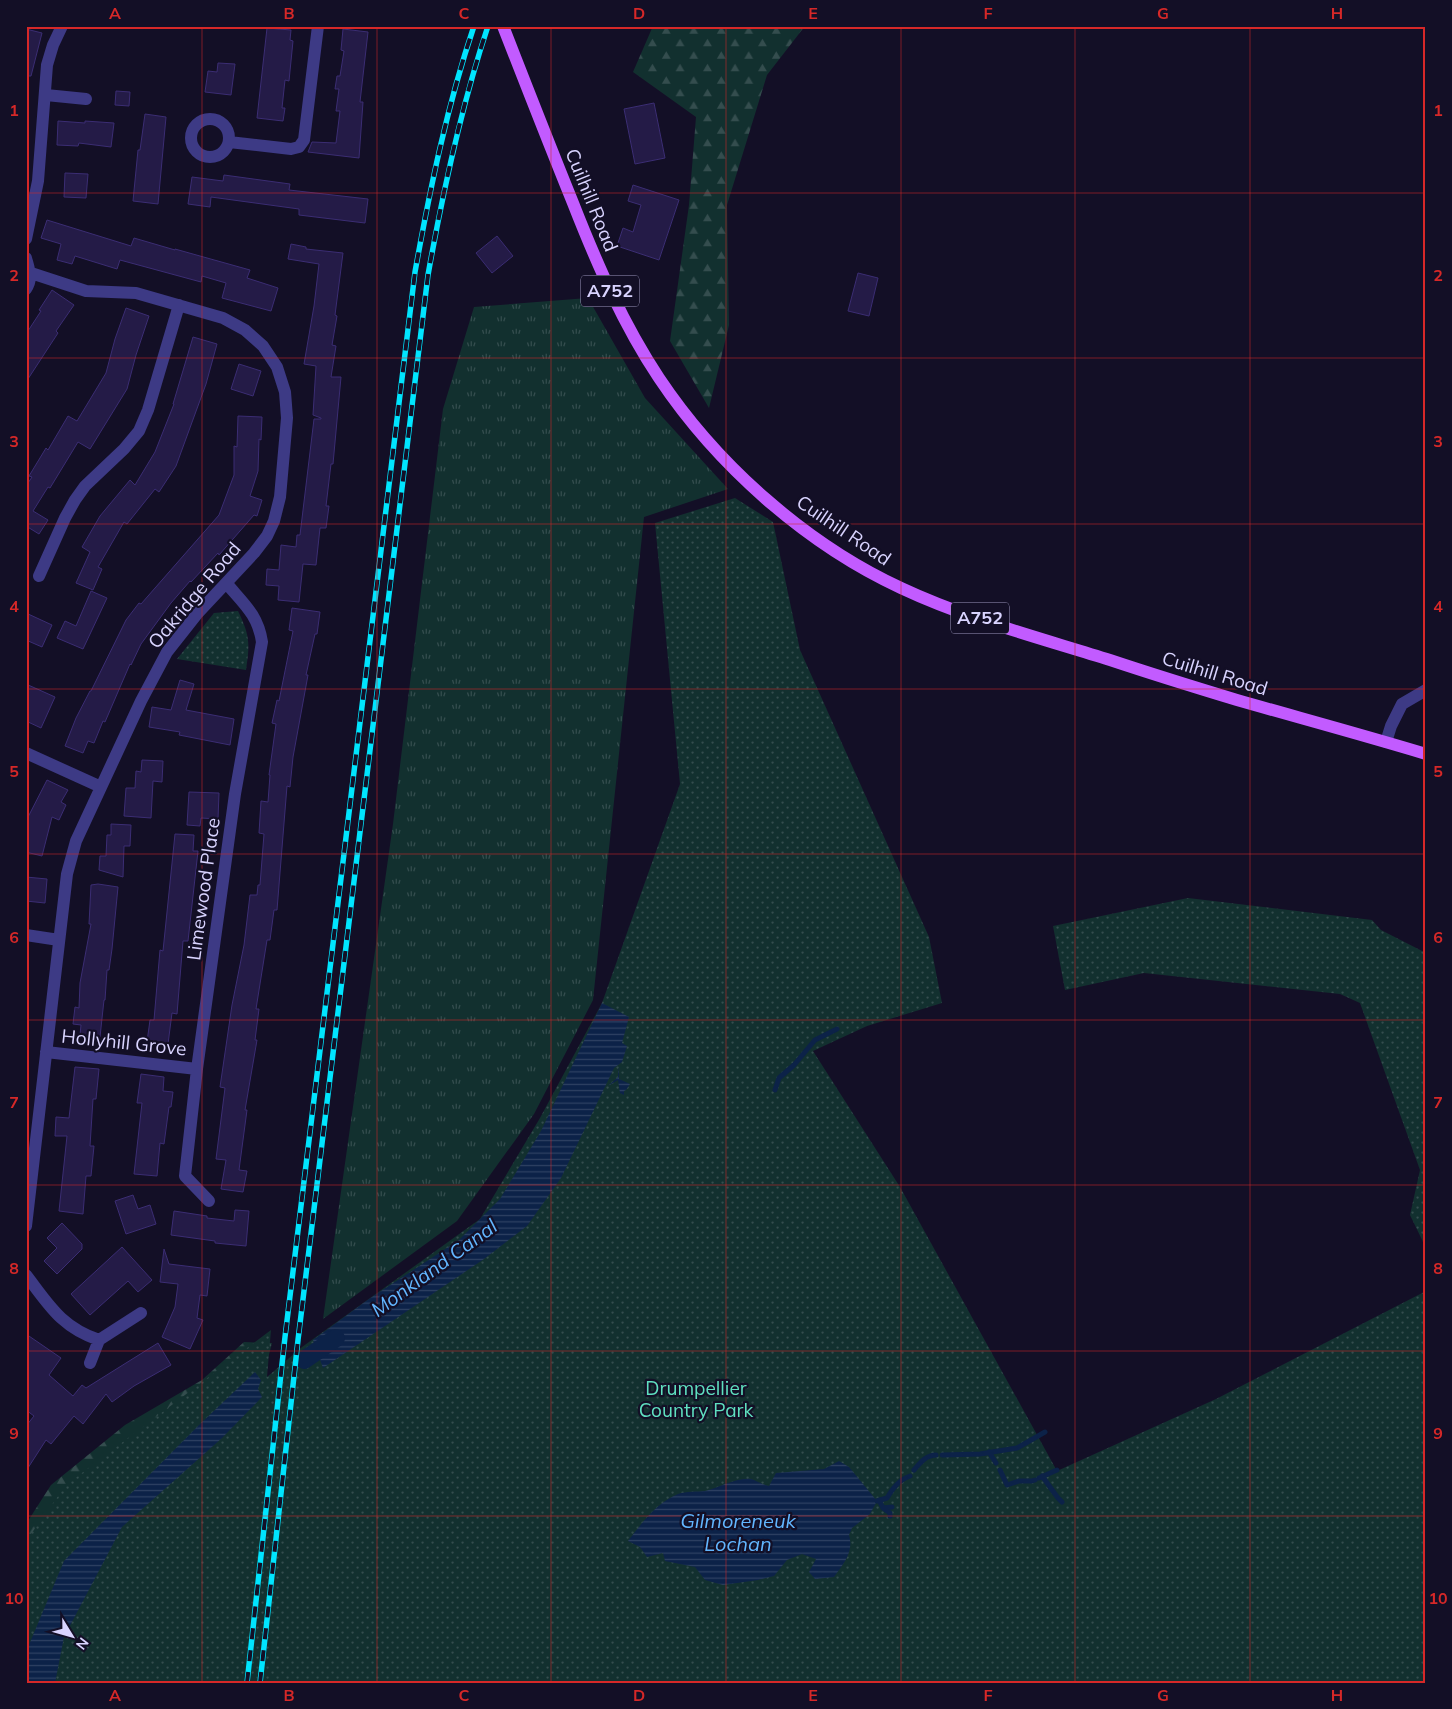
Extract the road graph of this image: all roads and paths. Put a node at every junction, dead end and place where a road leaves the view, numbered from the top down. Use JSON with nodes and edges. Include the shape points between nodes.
{"nodes":[{"id":1,"x":62,"y":26,"type":"edge"},
{"id":2,"x":318,"y":26,"type":"edge"},
{"id":3,"x":503,"y":26,"type":"edge"},
{"id":4,"x":46,"y":95,"type":"junction"},
{"id":5,"x":86,"y":98,"type":"dead end"},
{"id":6,"x":228,"y":142,"type":"dead end"},
{"id":7,"x":26,"y":239,"type":"edge"},
{"id":8,"x":26,"y":258,"type":"edge"},
{"id":9,"x":30,"y":273,"type":"junction"},
{"id":10,"x":26,"y":289,"type":"edge"},
{"id":11,"x":179,"y":306,"type":"junction"},
{"id":12,"x":39,"y":576,"type":"dead end"},
{"id":13,"x":227,"y":584,"type":"junction"},
{"id":14,"x":1426,"y":690,"type":"edge"},
{"id":15,"x":1386,"y":742,"type":"junction"},
{"id":16,"x":26,"y":753,"type":"edge"},
{"id":17,"x":1426,"y":754,"type":"edge"},
{"id":18,"x":101,"y":787,"type":"junction"},
{"id":19,"x":26,"y":936,"type":"edge"},
{"id":20,"x":59,"y":940,"type":"junction"},
{"id":21,"x":46,"y":1052,"type":"junction"},
{"id":22,"x":197,"y":1069,"type":"junction"},
{"id":23,"x":32,"y":1129,"type":"edge"},
{"id":24,"x":209,"y":1201,"type":"dead end"},
{"id":25,"x":26,"y":1226,"type":"edge"},
{"id":26,"x":26,"y":1275,"type":"edge"},
{"id":27,"x":141,"y":1313,"type":"dead end"},
{"id":28,"x":99,"y":1340,"type":"junction"},
{"id":29,"x":90,"y":1363,"type":"dead end"}],
"edges":[{"from":1,"to":4,"type":"street","via":[[48,65]]},
{"from":2,"to":6,"type":"street","via":[[304,140],[299,147],[291,149]]},
{"from":3,"to":15,"type":"main road","name":"Cuilhill Road","number":"A752","via":[[600,270],[630,330],[660,379],[696,426],[751,484],[791,519],[865,569],[931,601],[1235,700]]},
{"from":4,"to":5,"type":"street"},
{"from":4,"to":7,"type":"street","via":[[38,181]]},
{"from":8,"to":9,"type":"street"},
{"from":9,"to":10,"type":"street","via":[[30,284]]},
{"from":9,"to":11,"type":"street","name":"Oakridge Road","via":[[86,291],[136,293]]},
{"from":11,"to":12,"type":"street","via":[[144,421],[132,440],[75,500]]},
{"from":11,"to":13,"type":"street","name":"Oakridge Road","via":[[223,318],[254,337],[274,362],[286,392],[280,497],[274,521],[254,554]]},
{"from":13,"to":18,"type":"street","name":"Oakridge Road","via":[[197,614],[167,652]]},
{"from":13,"to":22,"type":"street","name":"Limewood Place","via":[[260,627],[262,642],[235,794]]},
{"from":14,"to":15,"type":"street","via":[[1402,704],[1390,726]]},
{"from":15,"to":17,"type":"main road","name":"Cuilhill Road","number":"A752"},
{"from":16,"to":18,"type":"street"},
{"from":18,"to":20,"type":"street","name":"Oakridge Road","via":[[71,857]]},
{"from":19,"to":20,"type":"street"},
{"from":20,"to":21,"type":"street","name":"Oakridge Road"},
{"from":21,"to":22,"type":"street","name":"Hollyhill Grove"},
{"from":21,"to":23,"type":"street","name":"Oakridge Road"},
{"from":22,"to":24,"type":"street","name":"Limewood Place","via":[[185,1176]]},
{"from":23,"to":25,"type":"street","name":"Oakridge Road"},
{"from":26,"to":28,"type":"street","via":[[66,1323],[76,1331]]},
{"from":27,"to":28,"type":"street"},
{"from":28,"to":29,"type":"street"}]}
